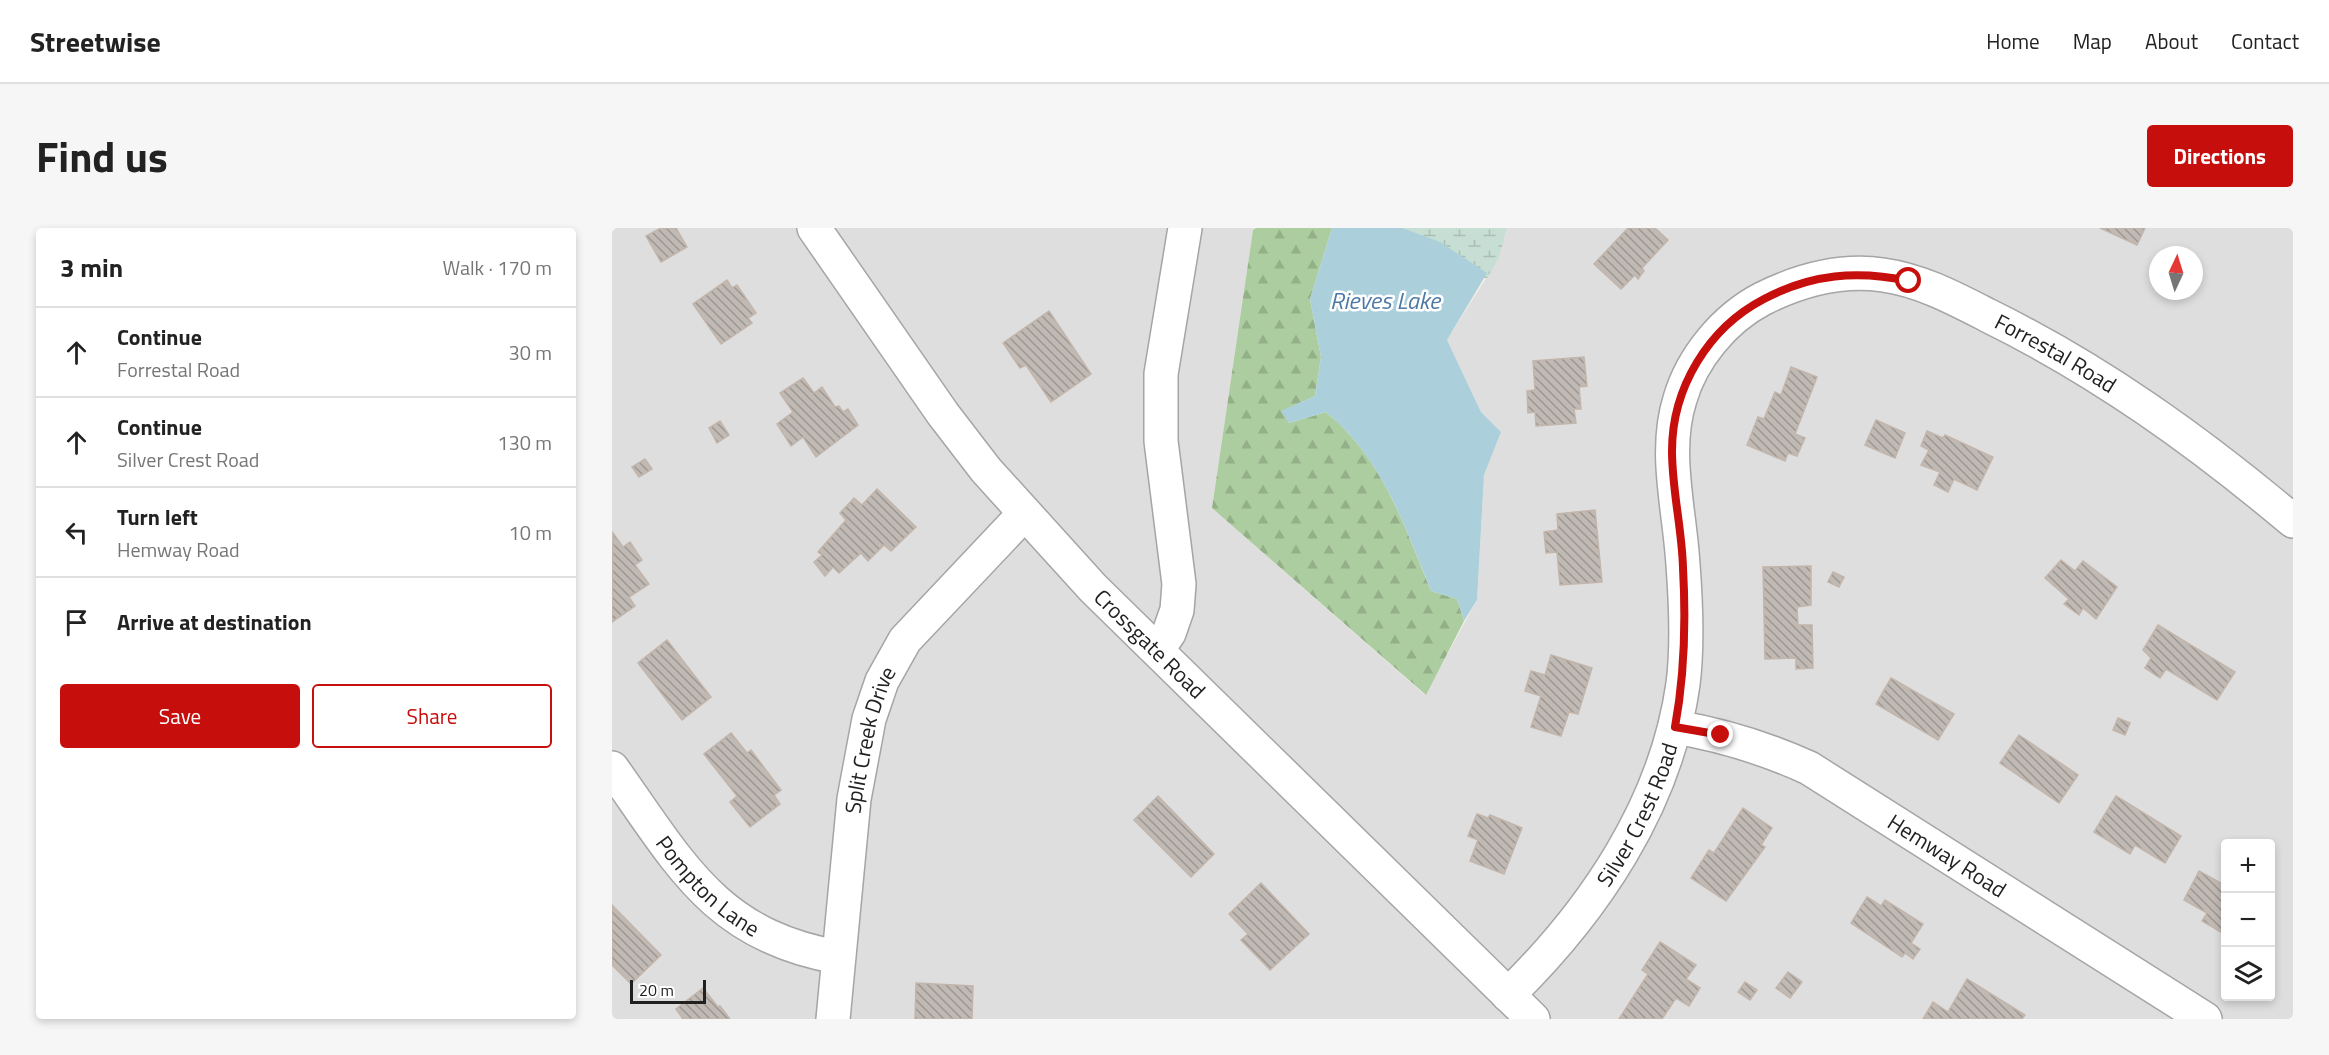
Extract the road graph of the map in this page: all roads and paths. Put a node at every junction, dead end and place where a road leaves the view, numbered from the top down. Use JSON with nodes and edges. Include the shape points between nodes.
{"nodes":[{"id":1,"x":814,"y":228,"type":"edge"},
{"id":2,"x":1185,"y":228,"type":"edge"},
{"id":3,"x":1784,"y":288,"type":"joint"},
{"id":4,"x":1024,"y":514,"type":"junction"},
{"id":5,"x":2293,"y":521,"type":"edge"},
{"id":6,"x":1158,"y":649,"type":"junction"},
{"id":7,"x":1675,"y":727,"type":"junction"},
{"id":8,"x":612,"y":768,"type":"edge"},
{"id":9,"x":838,"y":957,"type":"junction"},
{"id":10,"x":1508,"y":995,"type":"junction"},
{"id":11,"x":833,"y":1019,"type":"edge"},
{"id":12,"x":1533,"y":1019,"type":"edge"},
{"id":13,"x":2205,"y":1019,"type":"edge"}],
"edges":[{"from":1,"to":4,"type":"street","name":"Crossgate Road","via":[[943,414]]},
{"from":2,"to":6,"type":"street","via":[[1161,374],[1161,441],[1179,584],[1177,610]]},
{"from":3,"to":5,"type":"street","name":"Forrestal Road","via":[[1815,278],[1882,275],[1951,297],[2086,368],[2153,411]]},
{"from":3,"to":7,"type":"street","name":"Silver Crest Road","via":[[1754,304],[1710,343],[1680,396],[1674,420],[1672,451],[1683,567],[1685,645]]},
{"from":4,"to":6,"type":"street","name":"Crossgate Road","via":[[1093,588]]},
{"from":4,"to":9,"type":"street","name":"Split Creek Drive","via":[[905,640],[882,681],[869,719],[854,799]]},
{"from":6,"to":10,"type":"street","name":"Crossgate Road"},
{"from":7,"to":10,"type":"street","name":"Silver Crest Road","via":[[1649,800],[1610,873],[1549,955]]},
{"from":7,"to":13,"type":"street","name":"Hemway Road","via":[[1755,745],[1809,768]]},
{"from":8,"to":9,"type":"street","name":"Pompton Lane","via":[[687,873],[712,900],[774,940]]},
{"from":9,"to":11,"type":"street","name":"Split Creek Drive"},
{"from":10,"to":12,"type":"street","name":"Crossgate Road"}]}
